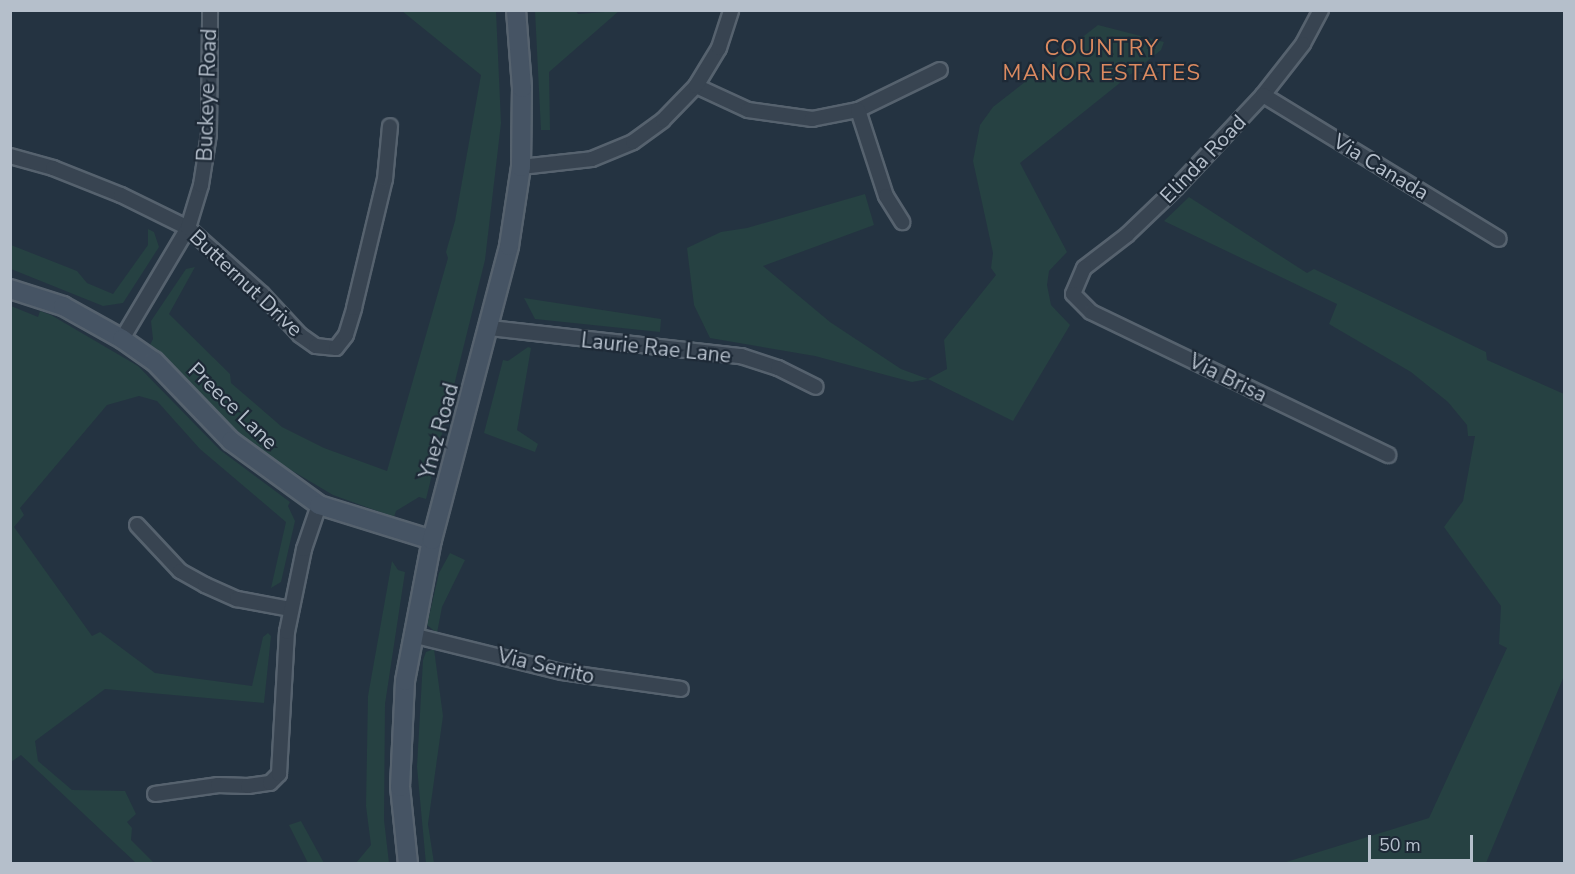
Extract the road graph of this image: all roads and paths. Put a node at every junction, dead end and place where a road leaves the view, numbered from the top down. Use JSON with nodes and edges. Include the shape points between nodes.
{"nodes":[{"id":1,"x":210,"y":10,"type":"edge"},
{"id":2,"x":516,"y":10,"type":"edge"},
{"id":3,"x":731,"y":10,"type":"edge"},
{"id":4,"x":1321,"y":10,"type":"edge"},
{"id":5,"x":940,"y":70,"type":"dead end"},
{"id":6,"x":696,"y":86,"type":"junction"},
{"id":7,"x":1263,"y":95,"type":"junction"},
{"id":8,"x":858,"y":110,"type":"junction"},
{"id":9,"x":390,"y":126,"type":"dead end"},
{"id":10,"x":10,"y":156,"type":"edge"},
{"id":11,"x":521,"y":167,"type":"junction"},
{"id":12,"x":902,"y":222,"type":"dead end"},
{"id":13,"x":188,"y":228,"type":"junction"},
{"id":14,"x":1498,"y":239,"type":"dead end"},
{"id":15,"x":10,"y":289,"type":"edge"},
{"id":16,"x":1073,"y":294,"type":"joint"},
{"id":17,"x":490,"y":328,"type":"junction"},
{"id":18,"x":122,"y":339,"type":"junction"},
{"id":19,"x":816,"y":387,"type":"dead end"},
{"id":20,"x":1388,"y":455,"type":"dead end"},
{"id":21,"x":319,"y":505,"type":"junction"},
{"id":22,"x":137,"y":525,"type":"dead end"},
{"id":23,"x":432,"y":540,"type":"junction"},
{"id":24,"x":291,"y":609,"type":"junction"},
{"id":25,"x":412,"y":635,"type":"junction"},
{"id":26,"x":681,"y":689,"type":"dead end"},
{"id":27,"x":155,"y":794,"type":"dead end"},
{"id":28,"x":408,"y":864,"type":"edge"}],
"edges":[{"from":1,"to":13,"type":"street","name":"Buckeye Road","via":[[209,134],[201,185]]},
{"from":2,"to":11,"type":"main road","name":"Ynez Road","via":[[522,88]]},
{"from":3,"to":6,"type":"street","via":[[719,48]]},
{"from":4,"to":7,"type":"street","name":"Elinda Road","via":[[1303,44]]},
{"from":5,"to":8,"type":"street"},
{"from":6,"to":8,"type":"street","via":[[748,110],[776,116],[812,119]]},
{"from":6,"to":11,"type":"street","via":[[663,120],[633,142],[592,159]]},
{"from":7,"to":14,"type":"street","name":"Via Canada"},
{"from":7,"to":16,"type":"street","name":"Elinda Road","via":[[1176,188],[1127,235],[1084,268]]},
{"from":8,"to":12,"type":"street","via":[[886,196]]},
{"from":9,"to":13,"type":"street","name":"Butternut Drive","via":[[385,179],[354,308],[346,335],[336,348],[316,346],[300,335],[262,294]]},
{"from":10,"to":13,"type":"street","name":"Butternut Drive","via":[[102,187]]},
{"from":11,"to":17,"type":"main road","name":"Ynez Road","via":[[509,246]]},
{"from":13,"to":18,"type":"street","name":"Buckeye Road"},
{"from":15,"to":18,"type":"main road","name":"Preece Lane","via":[[63,306]]},
{"from":16,"to":20,"type":"street","name":"Via Brisa","via":[[1091,312]]},
{"from":17,"to":19,"type":"street","name":"Laurie Rae Lane","via":[[741,356],[778,368]]},
{"from":17,"to":23,"type":"main road","name":"Ynez Road"},
{"from":18,"to":21,"type":"main road","name":"Preece Lane","via":[[154,361],[231,441]]},
{"from":21,"to":23,"type":"main road","name":"Preece Lane"},
{"from":21,"to":24,"type":"street","via":[[304,549]]},
{"from":22,"to":24,"type":"street","via":[[180,571],[205,585],[237,599]]},
{"from":23,"to":25,"type":"main road","name":"Ynez Road"},
{"from":24,"to":27,"type":"street","via":[[283,663],[279,774],[270,783]]},
{"from":25,"to":26,"type":"street","name":"Via Serrito","via":[[562,672]]},
{"from":25,"to":28,"type":"main road","name":"Ynez Road","via":[[400,776]]}]}
